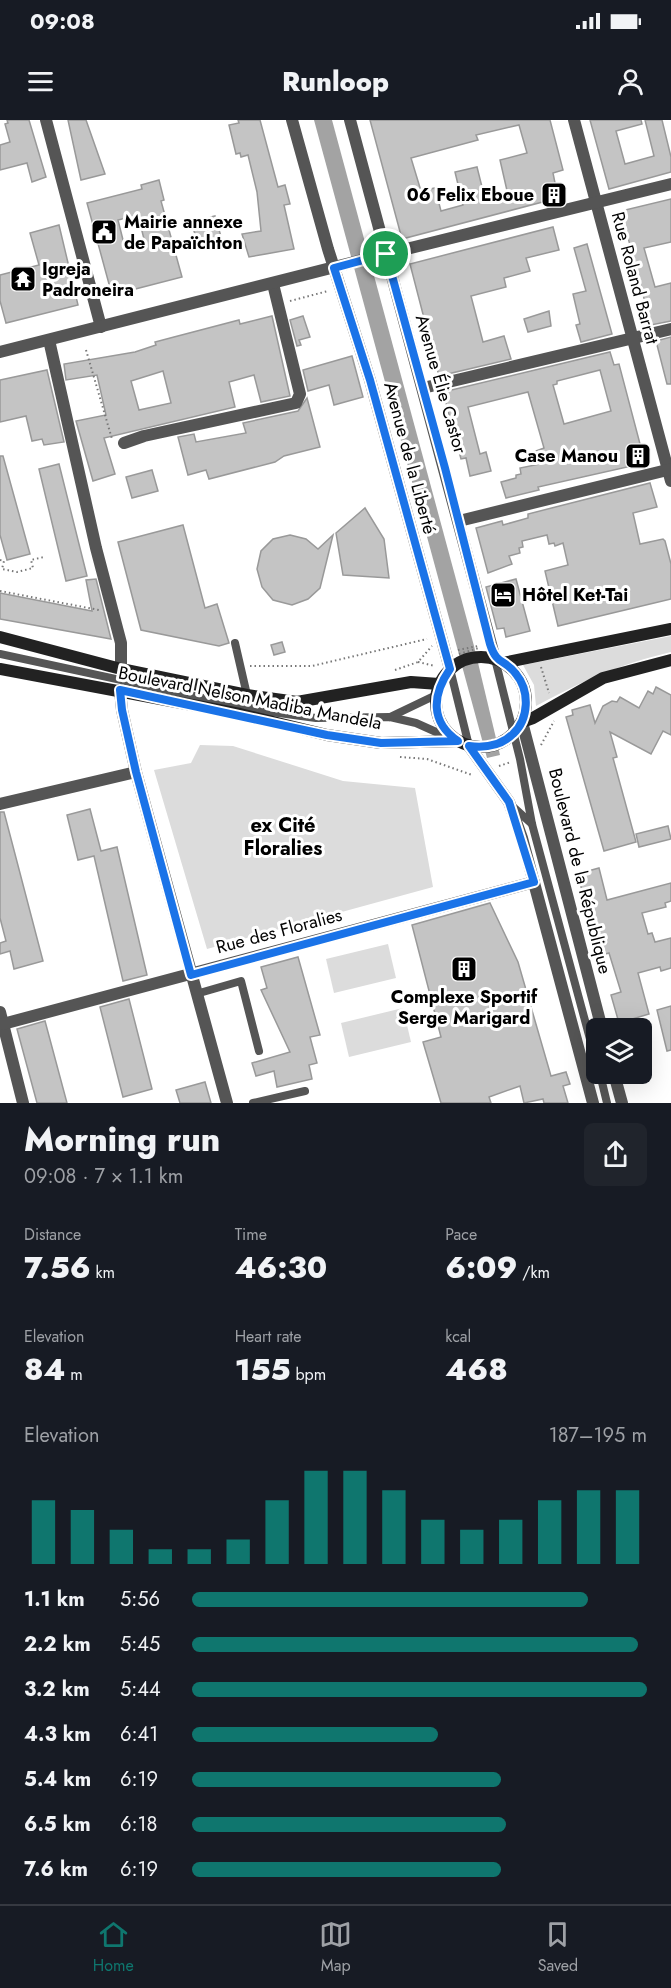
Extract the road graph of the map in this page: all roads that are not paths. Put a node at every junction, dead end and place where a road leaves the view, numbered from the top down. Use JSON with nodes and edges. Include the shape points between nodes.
{"nodes":[{"id":1,"x":46,"y":120,"type":"edge"},
{"id":2,"x":292,"y":120,"type":"edge"},
{"id":3,"x":350,"y":120,"type":"edge"},
{"id":4,"x":574,"y":120,"type":"edge"},
{"id":5,"x":671,"y":184,"type":"edge"},
{"id":6,"x":596,"y":203,"type":"junction"},
{"id":7,"x":380,"y":255,"type":"junction"},
{"id":8,"x":340,"y":266,"type":"junction"},
{"id":9,"x":273,"y":284,"type":"junction"},
{"id":10,"x":101,"y":327,"type":"junction"},
{"id":11,"x":671,"y":329,"type":"edge"},
{"id":12,"x":632,"y":338,"type":"junction"},
{"id":13,"x":50,"y":340,"type":"junction"},
{"id":14,"x":0,"y":352,"type":"edge"},
{"id":15,"x":423,"y":388,"type":"junction"},
{"id":16,"x":124,"y":443,"type":"road end"},
{"id":17,"x":670,"y":473,"type":"edge"},
{"id":18,"x":459,"y":521,"type":"junction"},
{"id":19,"x":671,"y":629,"type":"edge"},
{"id":20,"x":0,"y":637,"type":"edge"},
{"id":21,"x":235,"y":643,"type":"dead end"},
{"id":22,"x":0,"y":654,"type":"edge"},
{"id":23,"x":491,"y":656,"type":"junction"},
{"id":24,"x":671,"y":660,"type":"edge"},
{"id":25,"x":454,"y":666,"type":"junction"},
{"id":26,"x":0,"y":669,"type":"edge"},
{"id":27,"x":121,"y":669,"type":"junction"},
{"id":28,"x":438,"y":689,"type":"junction"},
{"id":29,"x":120,"y":690,"type":"junction"},
{"id":30,"x":247,"y":695,"type":"junction"},
{"id":31,"x":390,"y":717,"type":"junction"},
{"id":32,"x":522,"y":722,"type":"junction"},
{"id":33,"x":514,"y":733,"type":"junction"},
{"id":34,"x":469,"y":745,"type":"junction"},
{"id":35,"x":136,"y":772,"type":"junction"},
{"id":36,"x":509,"y":802,"type":"junction"},
{"id":37,"x":0,"y":804,"type":"edge"},
{"id":38,"x":532,"y":824,"type":"junction"},
{"id":39,"x":534,"y":882,"type":"junction"},
{"id":40,"x":191,"y":975,"type":"junction"},
{"id":41,"x":196,"y":994,"type":"junction"},
{"id":42,"x":599,"y":1018,"type":"edge"},
{"id":43,"x":1,"y":1021,"type":"edge"},
{"id":44,"x":586,"y":1024,"type":"edge"},
{"id":45,"x":259,"y":1051,"type":"dead end"},
{"id":46,"x":603,"y":1084,"type":"edge"},
{"id":47,"x":617,"y":1084,"type":"edge"},
{"id":48,"x":304,"y":1091,"type":"dead end"},
{"id":49,"x":24,"y":1103,"type":"edge"},
{"id":50,"x":227,"y":1103,"type":"edge"},
{"id":51,"x":253,"y":1103,"type":"edge"},
{"id":52,"x":593,"y":1103,"type":"edge"},
{"id":53,"x":608,"y":1103,"type":"edge"},
{"id":54,"x":622,"y":1103,"type":"edge"}],
"edges":[{"from":1,"to":10,"type":"street"},
{"from":2,"to":8,"type":"street","name":"Avenue de la Liberté"},
{"from":3,"to":7,"type":"street","name":"Avenue Élie Castor"},
{"from":4,"to":6,"type":"street","name":"Rue Roland Barrat"},
{"from":5,"to":6,"type":"street"},
{"from":6,"to":7,"type":"street"},
{"from":6,"to":12,"type":"street","name":"Rue Roland Barrat"},
{"from":7,"to":8,"type":"street"},
{"from":7,"to":15,"type":"street","name":"Avenue Élie Castor"},
{"from":8,"to":9,"type":"street"},
{"from":8,"to":25,"type":"street","name":"Avenue de la Liberté"},
{"from":9,"to":10,"type":"street"},
{"from":9,"to":16,"type":"street","via":[[300,394],[296,403]]},
{"from":10,"to":13,"type":"street"},
{"from":11,"to":12,"type":"street"},
{"from":12,"to":15,"type":"street"},
{"from":12,"to":17,"type":"street","name":"Rue Roland Barrat"},
{"from":13,"to":14,"type":"street"},
{"from":13,"to":27,"type":"street","via":[[121,643]]},
{"from":15,"to":18,"type":"street","name":"Avenue Élie Castor"},
{"from":17,"to":18,"type":"street"},
{"from":18,"to":23,"type":"street","name":"Avenue Élie Castor"},
{"from":19,"to":23,"type":"main road"},
{"from":20,"to":27,"type":"main road","name":"Boulevard Nelson Madiba Mandela"},
{"from":21,"to":30,"type":"lane"},
{"from":22,"to":31,"type":"lane","via":[[264,711],[316,718]]},
{"from":23,"to":25,"type":"main road","via":[[470,658]]},
{"from":23,"to":32,"type":"main road","via":[[516,673],[524,688],[526,709]]},
{"from":23,"to":33,"type":"lane"},
{"from":24,"to":32,"type":"main road","via":[[603,678]]},
{"from":25,"to":28,"type":"main road"},
{"from":25,"to":34,"type":"lane"},
{"from":26,"to":29,"type":"main road","name":"Boulevard Nelson Madiba Mandela"},
{"from":27,"to":30,"type":"main road","name":"Boulevard Nelson Madiba Mandela"},
{"from":28,"to":30,"type":"main road","name":"Boulevard Nelson Madiba Mandela","via":[[411,681],[297,702]]},
{"from":28,"to":31,"type":"lane"},
{"from":28,"to":34,"type":"main road","via":[[440,722]]},
{"from":29,"to":34,"type":"main road","name":"Boulevard Nelson Madiba Mandela","via":[[338,737],[381,743]]},
{"from":29,"to":35,"type":"street"},
{"from":31,"to":34,"type":"lane","via":[[416,723]]},
{"from":32,"to":33,"type":"main road"},
{"from":32,"to":42,"type":"street","name":"Boulevard de la République"},
{"from":33,"to":34,"type":"main road","name":"Boulevard Nelson Madiba Mandela","via":[[503,742]]},
{"from":33,"to":38,"type":"lane"},
{"from":34,"to":36,"type":"street"},
{"from":35,"to":37,"type":"street"},
{"from":35,"to":40,"type":"street"},
{"from":36,"to":38,"type":"lane"},
{"from":36,"to":39,"type":"street"},
{"from":38,"to":44,"type":"lane"},
{"from":39,"to":40,"type":"street","name":"Rue des Floralies"},
{"from":39,"to":52,"type":"street"},
{"from":40,"to":41,"type":"street"},
{"from":40,"to":43,"type":"street","name":"Rue des Floralies"},
{"from":41,"to":45,"type":"lane","via":[[241,981]]},
{"from":41,"to":50,"type":"street"},
{"from":43,"to":49,"type":"street"},
{"from":46,"to":53,"type":"lane"},
{"from":47,"to":54,"type":"street"},
{"from":48,"to":51,"type":"lane"}]}
